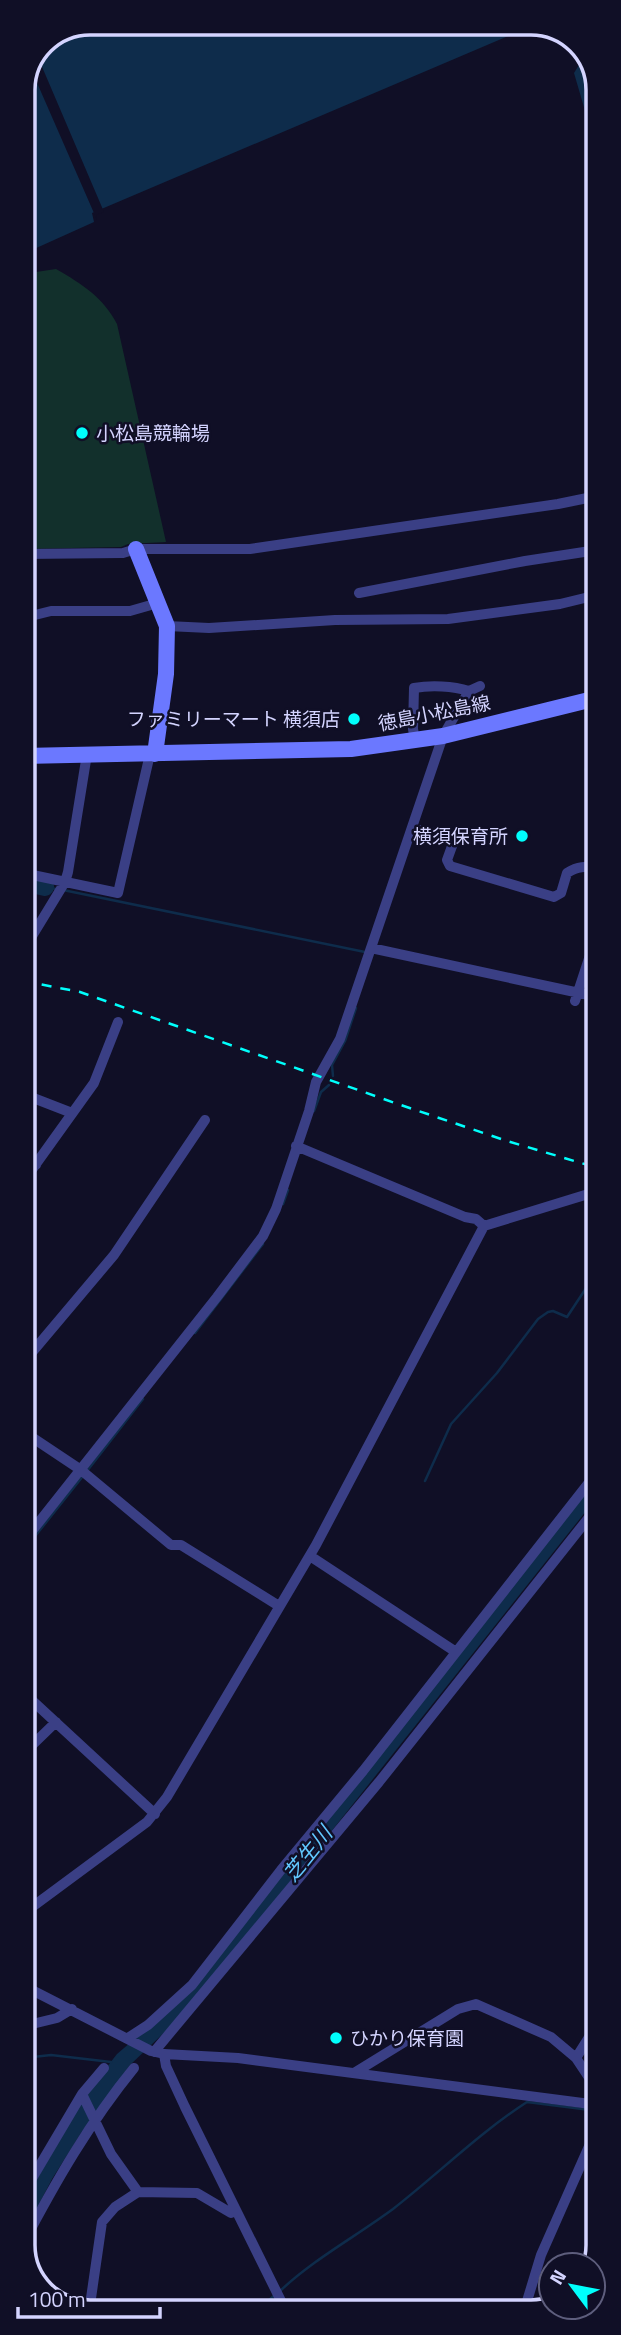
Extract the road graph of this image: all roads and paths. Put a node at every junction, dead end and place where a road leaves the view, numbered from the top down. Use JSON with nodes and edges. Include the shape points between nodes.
{"nodes":[{"id":1,"x":586,"y":498,"type":"edge"},
{"id":2,"x":136,"y":549,"type":"junction"},
{"id":3,"x":586,"y":552,"type":"edge"},
{"id":4,"x":35,"y":554,"type":"edge"},
{"id":5,"x":359,"y":593,"type":"dead end"},
{"id":6,"x":586,"y":598,"type":"edge"},
{"id":7,"x":158,"y":603,"type":"junction"},
{"id":8,"x":35,"y":615,"type":"edge"},
{"id":9,"x":167,"y":626,"type":"junction"},
{"id":10,"x":480,"y":686,"type":"dead end"},
{"id":11,"x":469,"y":691,"type":"junction"},
{"id":12,"x":586,"y":701,"type":"edge"},
{"id":13,"x":443,"y":736,"type":"junction"},
{"id":14,"x":415,"y":740,"type":"junction"},
{"id":15,"x":87,"y":754,"type":"junction"},
{"id":16,"x":153,"y":754,"type":"junction"},
{"id":17,"x":35,"y":756,"type":"edge"},
{"id":18,"x":413,"y":828,"type":"junction"},
{"id":19,"x":586,"y":866,"type":"edge"},
{"id":20,"x":35,"y":876,"type":"edge"},
{"id":21,"x":63,"y":883,"type":"junction"},
{"id":22,"x":35,"y":931,"type":"edge"},
{"id":23,"x":370,"y":951,"type":"junction"},
{"id":24,"x":586,"y":967,"type":"edge"},
{"id":25,"x":577,"y":996,"type":"junction"},
{"id":26,"x":586,"y":998,"type":"edge"},
{"id":27,"x":118,"y":1022,"type":"dead end"},
{"id":28,"x":35,"y":1099,"type":"edge"},
{"id":29,"x":72,"y":1113,"type":"junction"},
{"id":30,"x":205,"y":1120,"type":"dead end"},
{"id":31,"x":300,"y":1148,"type":"junction"},
{"id":32,"x":36,"y":1164,"type":"edge"},
{"id":33,"x":586,"y":1195,"type":"edge"},
{"id":34,"x":484,"y":1226,"type":"junction"},
{"id":35,"x":35,"y":1349,"type":"edge"},
{"id":36,"x":35,"y":1440,"type":"edge"},
{"id":37,"x":84,"y":1472,"type":"junction"},
{"id":38,"x":586,"y":1486,"type":"edge"},
{"id":39,"x":586,"y":1521,"type":"edge"},
{"id":40,"x":35,"y":1528,"type":"edge"},
{"id":41,"x":310,"y":1556,"type":"junction"},
{"id":42,"x":279,"y":1606,"type":"junction"},
{"id":43,"x":456,"y":1652,"type":"junction"},
{"id":44,"x":35,"y":1703,"type":"edge"},
{"id":45,"x":56,"y":1722,"type":"junction"},
{"id":46,"x":35,"y":1742,"type":"edge"},
{"id":47,"x":155,"y":1814,"type":"junction"},
{"id":48,"x":35,"y":1905,"type":"edge"},
{"id":49,"x":35,"y":1991,"type":"edge"},
{"id":50,"x":72,"y":2009,"type":"junction"},
{"id":51,"x":35,"y":2023,"type":"edge"},
{"id":52,"x":130,"y":2039,"type":"junction"},
{"id":53,"x":586,"y":2042,"type":"edge"},
{"id":54,"x":160,"y":2056,"type":"junction"},
{"id":55,"x":576,"y":2058,"type":"junction"},
{"id":56,"x":104,"y":2068,"type":"dead end"},
{"id":57,"x":134,"y":2068,"type":"dead end"},
{"id":58,"x":354,"y":2073,"type":"junction"},
{"id":59,"x":586,"y":2073,"type":"edge"},
{"id":60,"x":83,"y":2096,"type":"junction"},
{"id":61,"x":586,"y":2103,"type":"edge"},
{"id":62,"x":95,"y":2119,"type":"junction"},
{"id":63,"x":586,"y":2153,"type":"edge"},
{"id":64,"x":35,"y":2174,"type":"edge"},
{"id":65,"x":138,"y":2192,"type":"junction"},
{"id":66,"x":236,"y":2210,"type":"junction"},
{"id":67,"x":35,"y":2221,"type":"edge"},
{"id":68,"x":91,"y":2300,"type":"edge"},
{"id":69,"x":281,"y":2300,"type":"edge"},
{"id":70,"x":527,"y":2300,"type":"edge"}],
"edges":[{"from":1,"to":2,"type":"street","via":[[250,549]]},
{"from":2,"to":4,"type":"street"},
{"from":2,"to":7,"type":"main road"},
{"from":3,"to":5,"type":"street"},
{"from":6,"to":9,"type":"street","via":[[448,619]]},
{"from":7,"to":8,"type":"street","via":[[130,611]]},
{"from":7,"to":9,"type":"main road"},
{"from":9,"to":16,"type":"main road","via":[[166,674]]},
{"from":10,"to":11,"type":"street"},
{"from":11,"to":13,"type":"street"},
{"from":11,"to":14,"type":"street","via":[[414,688]]},
{"from":12,"to":13,"type":"main road","name":"徳島小松島線"},
{"from":13,"to":14,"type":"main road","name":"徳島小松島線"},
{"from":13,"to":18,"type":"street"},
{"from":14,"to":16,"type":"main road","name":"徳島小松島線","via":[[351,749]]},
{"from":15,"to":16,"type":"main road","name":"徳島小松島線"},
{"from":15,"to":17,"type":"main road","name":"徳島小松島線"},
{"from":15,"to":21,"type":"street"},
{"from":16,"to":21,"type":"street","via":[[118,893]]},
{"from":18,"to":19,"type":"street","via":[[455,838],[447,860],[450,866],[554,897],[561,893],[567,873]]},
{"from":18,"to":23,"type":"street"},
{"from":20,"to":21,"type":"street"},
{"from":21,"to":22,"type":"street"},
{"from":23,"to":25,"type":"street"},
{"from":23,"to":31,"type":"street","via":[[340,1040],[316,1082]]},
{"from":24,"to":25,"type":"street"},
{"from":25,"to":26,"type":"street"},
{"from":27,"to":29,"type":"street","via":[[94,1083]]},
{"from":28,"to":29,"type":"street"},
{"from":29,"to":32,"type":"street"},
{"from":30,"to":35,"type":"street","via":[[114,1255]]},
{"from":31,"to":34,"type":"street"},
{"from":31,"to":37,"type":"street","via":[[262,1236]]},
{"from":33,"to":34,"type":"street"},
{"from":34,"to":41,"type":"street"},
{"from":36,"to":37,"type":"street"},
{"from":37,"to":40,"type":"street"},
{"from":37,"to":42,"type":"street","via":[[171,1545],[181,1545]]},
{"from":38,"to":43,"type":"street"},
{"from":39,"to":54,"type":"street"},
{"from":41,"to":42,"type":"street"},
{"from":41,"to":43,"type":"street"},
{"from":42,"to":47,"type":"street"},
{"from":43,"to":52,"type":"street","via":[[192,1985]]},
{"from":44,"to":45,"type":"street"},
{"from":45,"to":46,"type":"street"},
{"from":45,"to":47,"type":"street"},
{"from":47,"to":48,"type":"street"},
{"from":49,"to":50,"type":"street"},
{"from":50,"to":51,"type":"street"},
{"from":50,"to":52,"type":"street"},
{"from":52,"to":54,"type":"street"},
{"from":53,"to":55,"type":"street"},
{"from":54,"to":58,"type":"street","via":[[238,2058]]},
{"from":54,"to":66,"type":"street"},
{"from":55,"to":58,"type":"street","via":[[551,2037],[476,2004],[458,2009]]},
{"from":55,"to":59,"type":"street"},
{"from":56,"to":60,"type":"street"},
{"from":57,"to":62,"type":"street"},
{"from":58,"to":61,"type":"street"},
{"from":60,"to":62,"type":"street"},
{"from":60,"to":64,"type":"street"},
{"from":62,"to":65,"type":"street","via":[[111,2154]]},
{"from":62,"to":67,"type":"street"},
{"from":63,"to":70,"type":"street","via":[[541,2255]]},
{"from":65,"to":66,"type":"street","via":[[197,2193],[231,2213]]},
{"from":65,"to":68,"type":"street","via":[[102,2222]]},
{"from":66,"to":69,"type":"street"}]}
